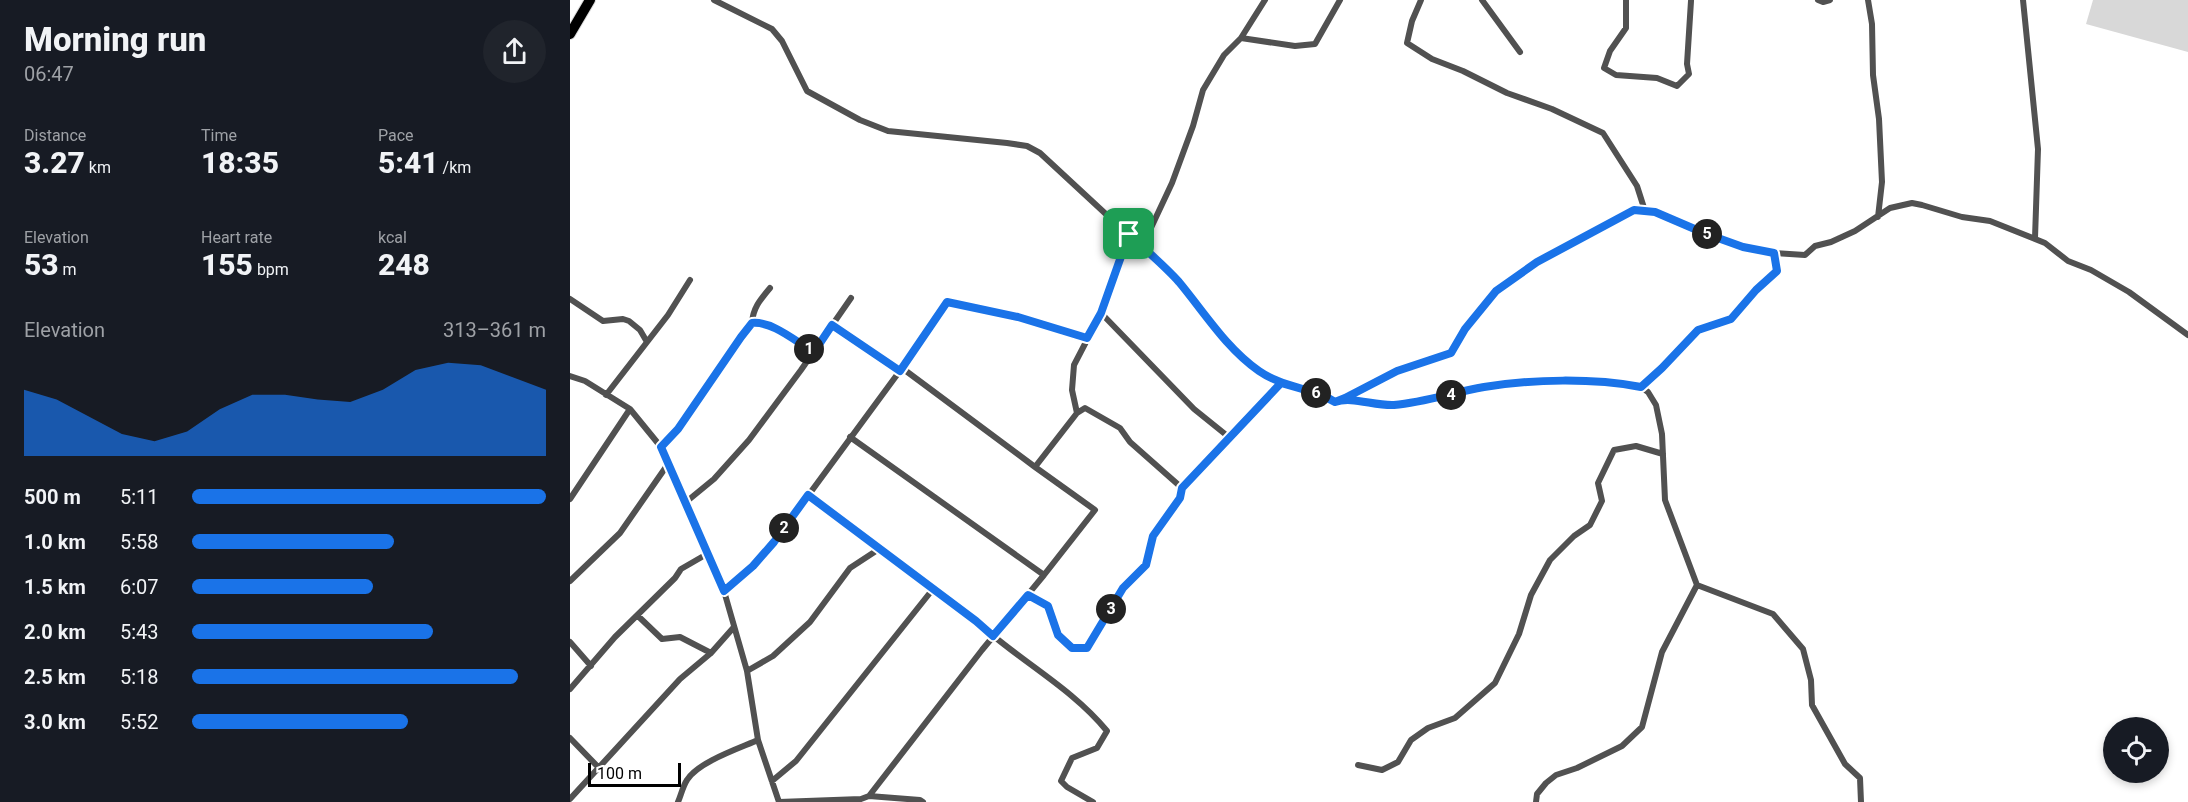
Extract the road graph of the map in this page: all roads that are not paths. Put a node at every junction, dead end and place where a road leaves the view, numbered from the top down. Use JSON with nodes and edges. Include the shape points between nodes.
{"nodes":[{"id":1,"x":590,"y":0,"type":"edge"},
{"id":2,"x":714,"y":0,"type":"edge"},
{"id":3,"x":1265,"y":0,"type":"edge"},
{"id":4,"x":1341,"y":0,"type":"edge"},
{"id":5,"x":1421,"y":0,"type":"edge"},
{"id":6,"x":1482,"y":0,"type":"edge"},
{"id":7,"x":1626,"y":0,"type":"edge"},
{"id":8,"x":1818,"y":0,"type":"edge"},
{"id":9,"x":1830,"y":0,"type":"edge"},
{"id":10,"x":1868,"y":0,"type":"edge"},
{"id":11,"x":2023,"y":0,"type":"edge"},
{"id":12,"x":1691,"y":1,"type":"edge"},
{"id":13,"x":570,"y":34,"type":"edge"},
{"id":14,"x":1241,"y":38,"type":"junction"},
{"id":15,"x":1520,"y":52,"type":"dead end"},
{"id":16,"x":1645,"y":211,"type":"junction"},
{"id":17,"x":1878,"y":217,"type":"junction"},
{"id":18,"x":1129,"y":234,"type":"junction"},
{"id":19,"x":2035,"y":238,"type":"junction"},
{"id":20,"x":1142,"y":247,"type":"junction"},
{"id":21,"x":1774,"y":253,"type":"junction"},
{"id":22,"x":690,"y":280,"type":"dead end"},
{"id":23,"x":770,"y":288,"type":"dead end"},
{"id":24,"x":850,"y":298,"type":"dead end"},
{"id":25,"x":570,"y":299,"type":"edge"},
{"id":26,"x":1101,"y":313,"type":"junction"},
{"id":27,"x":752,"y":323,"type":"junction"},
{"id":28,"x":832,"y":325,"type":"junction"},
{"id":29,"x":2188,"y":335,"type":"edge"},
{"id":30,"x":1087,"y":338,"type":"junction"},
{"id":31,"x":647,"y":342,"type":"junction"},
{"id":32,"x":814,"y":352,"type":"junction"},
{"id":33,"x":901,"y":370,"type":"junction"},
{"id":34,"x":570,"y":376,"type":"edge"},
{"id":35,"x":1281,"y":383,"type":"junction"},
{"id":36,"x":1641,"y":387,"type":"junction"},
{"id":37,"x":606,"y":395,"type":"junction"},
{"id":38,"x":1345,"y":398,"type":"junction"},
{"id":39,"x":630,"y":409,"type":"junction"},
{"id":40,"x":1077,"y":413,"type":"junction"},
{"id":41,"x":850,"y":437,"type":"junction"},
{"id":42,"x":1230,"y":438,"type":"junction"},
{"id":43,"x":661,"y":447,"type":"junction"},
{"id":44,"x":1663,"y":454,"type":"junction"},
{"id":45,"x":668,"y":464,"type":"junction"},
{"id":46,"x":1035,"y":467,"type":"junction"},
{"id":47,"x":1182,"y":488,"type":"junction"},
{"id":48,"x":808,"y":495,"type":"junction"},
{"id":49,"x":570,"y":499,"type":"edge"},
{"id":50,"x":686,"y":502,"type":"junction"},
{"id":51,"x":879,"y":549,"type":"junction"},
{"id":52,"x":707,"y":554,"type":"junction"},
{"id":53,"x":1044,"y":575,"type":"junction"},
{"id":54,"x":570,"y":581,"type":"edge"},
{"id":55,"x":1697,"y":585,"type":"junction"},
{"id":56,"x":933,"y":589,"type":"junction"},
{"id":57,"x":724,"y":591,"type":"junction"},
{"id":58,"x":1028,"y":595,"type":"junction"},
{"id":59,"x":638,"y":616,"type":"junction"},
{"id":60,"x":734,"y":627,"type":"junction"},
{"id":61,"x":993,"y":636,"type":"junction"},
{"id":62,"x":570,"y":642,"type":"edge"},
{"id":63,"x":711,"y":653,"type":"junction"},
{"id":64,"x":591,"y":666,"type":"junction"},
{"id":65,"x":747,"y":671,"type":"junction"},
{"id":66,"x":570,"y":689,"type":"edge"},
{"id":67,"x":570,"y":738,"type":"edge"},
{"id":68,"x":759,"y":740,"type":"junction"},
{"id":69,"x":1358,"y":765,"type":"dead end"},
{"id":70,"x":600,"y":769,"type":"junction"},
{"id":71,"x":772,"y":781,"type":"junction"},
{"id":72,"x":869,"y":796,"type":"junction"},
{"id":73,"x":570,"y":799,"type":"edge"},
{"id":74,"x":861,"y":801,"type":"edge"},
{"id":75,"x":575,"y":802,"type":"edge"},
{"id":76,"x":678,"y":802,"type":"edge"},
{"id":77,"x":779,"y":802,"type":"edge"},
{"id":78,"x":923,"y":802,"type":"edge"},
{"id":79,"x":1092,"y":802,"type":"edge"},
{"id":80,"x":1536,"y":802,"type":"edge"},
{"id":81,"x":1861,"y":802,"type":"edge"}],
"edges":[{"from":1,"to":13,"type":"highway"},
{"from":2,"to":18,"type":"street","via":[[772,29],[812,95],[888,131],[1033,148]]},
{"from":3,"to":14,"type":"street"},
{"from":4,"to":14,"type":"street","via":[[1315,44],[1295,46]]},
{"from":5,"to":16,"type":"street","via":[[1407,43],[1432,59],[1603,133],[1637,186]]},
{"from":6,"to":15,"type":"street"},
{"from":7,"to":12,"type":"street","via":[[1626,28],[1604,68],[1616,75],[1657,78],[1677,86],[1689,74]]},
{"from":8,"to":9,"type":"street"},
{"from":10,"to":17,"type":"street","via":[[1882,182]]},
{"from":11,"to":19,"type":"street","via":[[2038,149]]},
{"from":14,"to":20,"type":"street","via":[[1224,55],[1203,90],[1172,183]]},
{"from":16,"to":21,"type":"street","via":[[1743,247]]},
{"from":16,"to":38,"type":"street","via":[[1634,210],[1620,217],[1537,262],[1496,291],[1451,353],[1397,371]]},
{"from":17,"to":19,"type":"street","via":[[1890,208],[1912,203],[1990,221]]},
{"from":17,"to":21,"type":"street","via":[[1832,242],[1815,246],[1805,255]]},
{"from":18,"to":20,"type":"street"},
{"from":18,"to":26,"type":"street"},
{"from":19,"to":29,"type":"street","via":[[2068,261],[2129,292]]},
{"from":20,"to":35,"type":"street","via":[[1176,279],[1233,350]]},
{"from":21,"to":36,"type":"street","via":[[1777,271],[1731,319],[1698,330]]},
{"from":22,"to":31,"type":"street"},
{"from":23,"to":27,"type":"street","via":[[756,305]]},
{"from":24,"to":28,"type":"street"},
{"from":25,"to":31,"type":"street","via":[[603,321],[629,321]]},
{"from":26,"to":30,"type":"street"},
{"from":26,"to":42,"type":"street","via":[[1194,409]]},
{"from":27,"to":32,"type":"street","via":[[772,326]]},
{"from":27,"to":43,"type":"street","via":[[678,429]]},
{"from":28,"to":32,"type":"street"},
{"from":28,"to":33,"type":"street"},
{"from":30,"to":33,"type":"street","via":[[1018,317],[947,302]]},
{"from":30,"to":40,"type":"street","via":[[1074,365],[1072,390]]},
{"from":31,"to":37,"type":"street"},
{"from":32,"to":50,"type":"street","via":[[749,440],[714,479]]},
{"from":33,"to":41,"type":"street"},
{"from":33,"to":46,"type":"street"},
{"from":34,"to":37,"type":"street"},
{"from":35,"to":38,"type":"street","via":[[1335,402]]},
{"from":35,"to":42,"type":"street"},
{"from":36,"to":38,"type":"street","via":[[1617,382],[1536,382],[1484,387],[1392,405],[1364,404]]},
{"from":36,"to":44,"type":"street","via":[[1656,405]]},
{"from":37,"to":39,"type":"street"},
{"from":39,"to":43,"type":"street"},
{"from":39,"to":49,"type":"street"},
{"from":40,"to":46,"type":"street"},
{"from":40,"to":47,"type":"street","via":[[1085,408],[1120,428],[1130,442]]},
{"from":41,"to":48,"type":"street"},
{"from":41,"to":53,"type":"street"},
{"from":42,"to":47,"type":"street"},
{"from":43,"to":45,"type":"street"},
{"from":44,"to":55,"type":"street","via":[[1665,500]]},
{"from":44,"to":69,"type":"street","via":[[1636,446],[1614,450],[1598,483],[1602,501],[1590,525],[1550,560],[1495,682],[1455,718],[1428,728],[1411,740],[1398,762],[1382,770]]},
{"from":45,"to":50,"type":"street"},
{"from":45,"to":54,"type":"street","via":[[620,533]]},
{"from":46,"to":53,"type":"street","via":[[1095,510]]},
{"from":47,"to":58,"type":"street","via":[[1180,498],[1153,536],[1146,565],[1123,588],[1087,648],[1072,648],[1058,635],[1048,606]]},
{"from":48,"to":51,"type":"street"},
{"from":48,"to":57,"type":"street","via":[[774,542]]},
{"from":50,"to":52,"type":"street"},
{"from":51,"to":56,"type":"street"},
{"from":51,"to":65,"type":"street","via":[[850,568],[810,622],[773,657]]},
{"from":52,"to":57,"type":"street"},
{"from":52,"to":59,"type":"street","via":[[681,569]]},
{"from":53,"to":58,"type":"street"},
{"from":55,"to":80,"type":"street","via":[[1662,652],[1642,727],[1622,746],[1556,775],[1537,795]]},
{"from":55,"to":81,"type":"street","via":[[1773,614],[1803,649],[1812,705],[1845,764],[1860,778]]},
{"from":56,"to":61,"type":"street"},
{"from":56,"to":71,"type":"street","via":[[796,761]]},
{"from":57,"to":60,"type":"street"},
{"from":58,"to":61,"type":"street"},
{"from":59,"to":63,"type":"street","via":[[662,639],[680,637]]},
{"from":59,"to":64,"type":"street"},
{"from":60,"to":63,"type":"street"},
{"from":60,"to":65,"type":"street"},
{"from":61,"to":72,"type":"street"},
{"from":61,"to":79,"type":"street","via":[[1093,714],[1107,731],[1097,748],[1072,758],[1061,781]]},
{"from":62,"to":64,"type":"street"},
{"from":63,"to":70,"type":"street","via":[[680,679]]},
{"from":64,"to":66,"type":"street"},
{"from":65,"to":68,"type":"street"},
{"from":67,"to":70,"type":"street"},
{"from":68,"to":71,"type":"street"},
{"from":68,"to":76,"type":"street","via":[[694,772]]},
{"from":70,"to":73,"type":"street"},
{"from":71,"to":77,"type":"street"},
{"from":72,"to":74,"type":"street"},
{"from":72,"to":78,"type":"street"},
{"from":73,"to":75,"type":"street"},
{"from":74,"to":77,"type":"street"}]}
